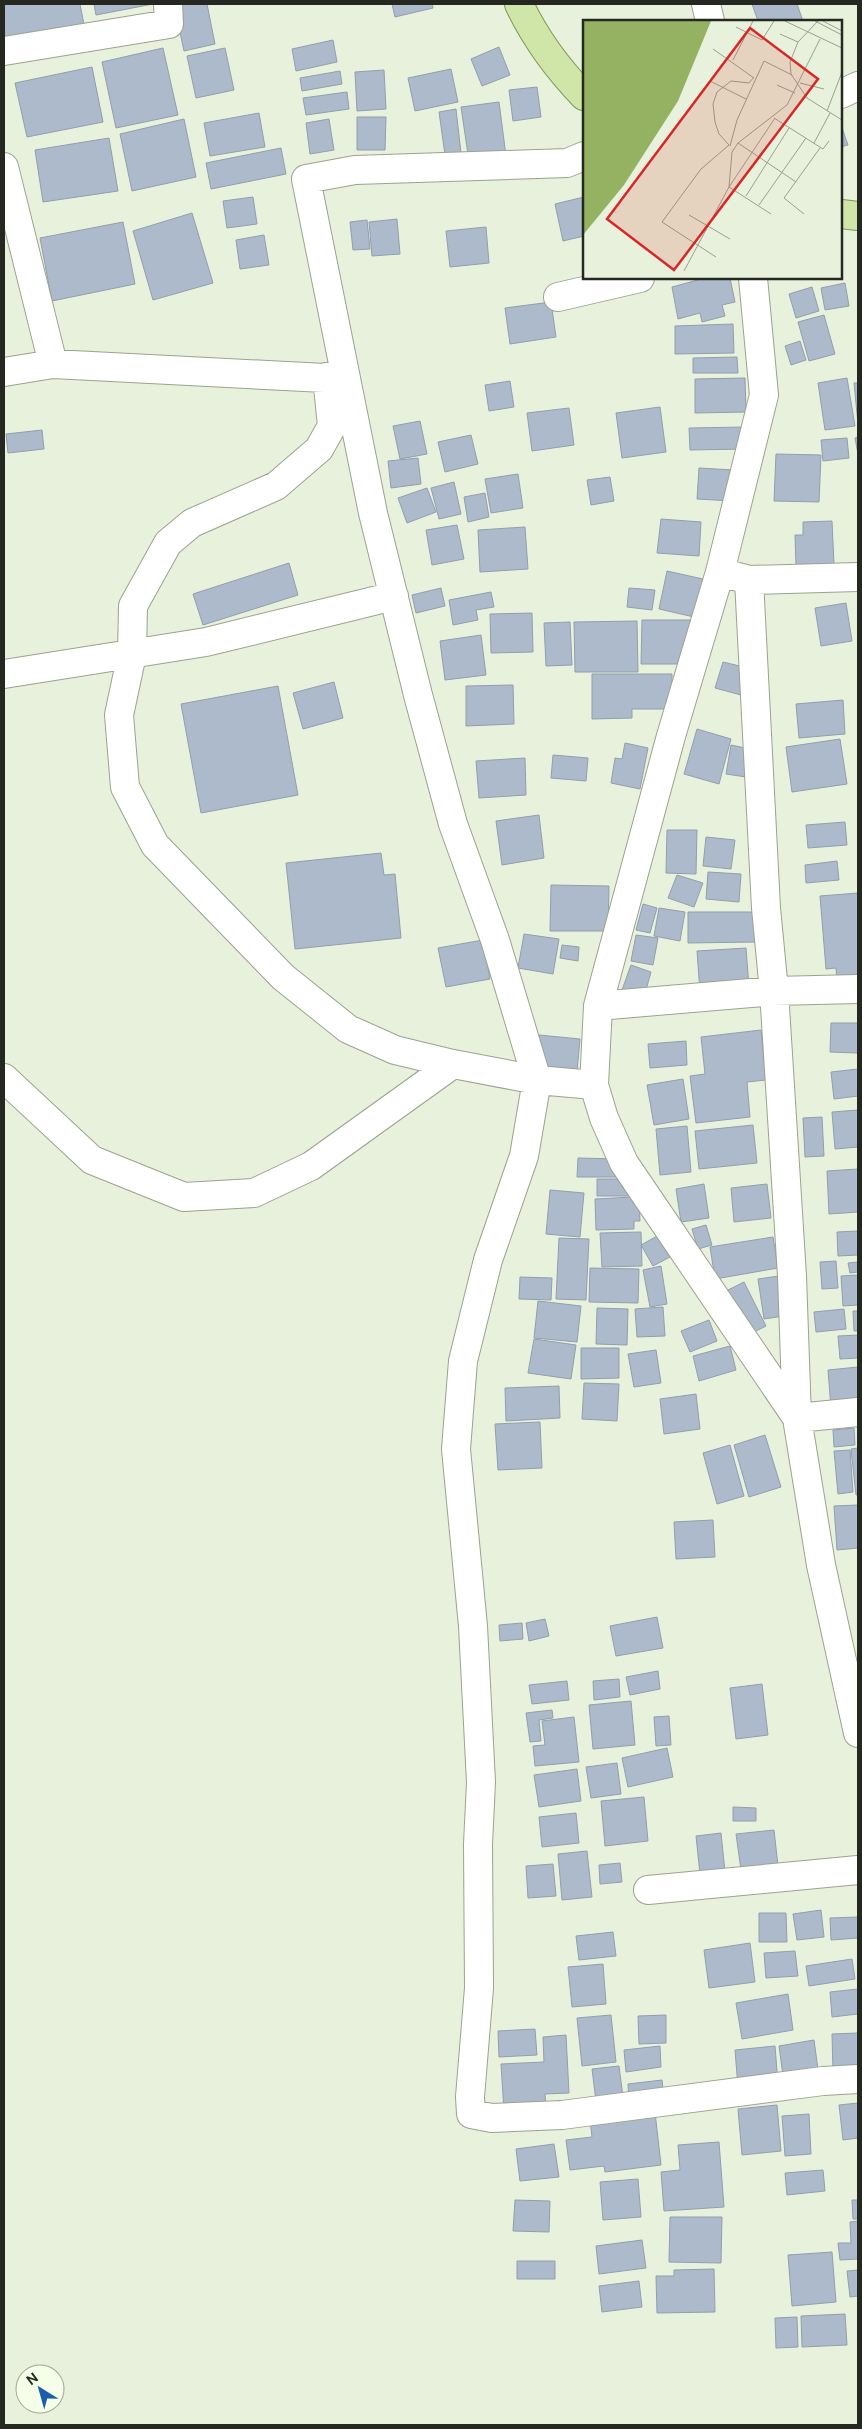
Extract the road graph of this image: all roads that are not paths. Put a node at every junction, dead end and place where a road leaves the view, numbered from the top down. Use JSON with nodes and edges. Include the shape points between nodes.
{"nodes":[{"id":1,"x":168,"y":4,"type":"edge"},
{"id":2,"x":519,"y":4,"type":"edge"},
{"id":3,"x":706,"y":4,"type":"edge"},
{"id":4,"x":710,"y":20,"type":"edge"},
{"id":5,"x":4,"y":51,"type":"edge"},
{"id":6,"x":858,"y":86,"type":"edge"},
{"id":7,"x":842,"y":94,"type":"edge"},
{"id":8,"x":583,"y":95,"type":"edge"},
{"id":9,"x":583,"y":156,"type":"edge"},
{"id":10,"x":4,"y":168,"type":"edge"},
{"id":11,"x":842,"y":214,"type":"edge"},
{"id":12,"x":858,"y":216,"type":"edge"},
{"id":13,"x":636,"y":279,"type":"edge"},
{"id":14,"x":753,"y":279,"type":"edge"},
{"id":15,"x":558,"y":297,"type":"dead end"},
{"id":16,"x":53,"y":364,"type":"junction"},
{"id":17,"x":4,"y":372,"type":"edge"},
{"id":18,"x":337,"y":378,"type":"junction"},
{"id":19,"x":720,"y":572,"type":"junction"},
{"id":20,"x":858,"y":577,"type":"edge"},
{"id":21,"x":749,"y":580,"type":"junction"},
{"id":22,"x":394,"y":596,"type":"junction"},
{"id":23,"x":132,"y":654,"type":"junction"},
{"id":24,"x":4,"y":674,"type":"edge"},
{"id":25,"x":858,"y":989,"type":"edge"},
{"id":26,"x":774,"y":991,"type":"junction"},
{"id":27,"x":598,"y":1006,"type":"junction"},
{"id":28,"x":454,"y":1064,"type":"junction"},
{"id":29,"x":4,"y":1078,"type":"edge"},
{"id":30,"x":537,"y":1080,"type":"junction"},
{"id":31,"x":594,"y":1085,"type":"junction"},
{"id":32,"x":858,"y":1412,"type":"edge"},
{"id":33,"x":797,"y":1418,"type":"junction"},
{"id":34,"x":858,"y":1733,"type":"edge"},
{"id":35,"x":858,"y":1870,"type":"edge"},
{"id":36,"x":648,"y":1890,"type":"dead end"},
{"id":37,"x":858,"y":2079,"type":"edge"}],
"edges":[{"from":1,"to":5,"type":"street","via":[[169,24]]},
{"from":2,"to":8,"type":"main road","via":[[531,30]]},
{"from":3,"to":4,"type":"street"},
{"from":6,"to":7,"type":"street"},
{"from":9,"to":18,"type":"street","via":[[567,164],[354,170],[306,178]]},
{"from":10,"to":16,"type":"street"},
{"from":11,"to":12,"type":"main road"},
{"from":13,"to":15,"type":"street"},
{"from":14,"to":19,"type":"street","via":[[764,394]]},
{"from":16,"to":17,"type":"street"},
{"from":16,"to":18,"type":"street"},
{"from":18,"to":22,"type":"street"},
{"from":18,"to":23,"type":"street","via":[[332,426],[319,449],[276,486],[192,523],[168,543],[133,606]]},
{"from":19,"to":21,"type":"street"},
{"from":19,"to":27,"type":"street","via":[[671,736]]},
{"from":20,"to":21,"type":"street"},
{"from":21,"to":26,"type":"street","via":[[757,766]]},
{"from":22,"to":23,"type":"street","via":[[206,642]]},
{"from":22,"to":30,"type":"street","via":[[452,824],[495,940]]},
{"from":23,"to":24,"type":"street"},
{"from":23,"to":28,"type":"street","via":[[119,715],[125,787],[154,845],[283,977],[348,1029],[395,1050]]},
{"from":25,"to":26,"type":"street"},
{"from":26,"to":27,"type":"street"},
{"from":26,"to":33,"type":"street","via":[[792,1276]]},
{"from":27,"to":31,"type":"street"},
{"from":28,"to":29,"type":"street","via":[[311,1166],[254,1193],[184,1196],[92,1160]]},
{"from":28,"to":30,"type":"street"},
{"from":30,"to":31,"type":"street"},
{"from":30,"to":37,"type":"street","via":[[524,1156],[488,1260],[463,1361],[456,1449],[473,1626],[481,1782],[479,1988],[471,2114],[492,2118],[562,2115]]},
{"from":31,"to":33,"type":"street","via":[[604,1118],[624,1163]]},
{"from":32,"to":33,"type":"street"},
{"from":33,"to":34,"type":"street","via":[[821,1565]]},
{"from":35,"to":36,"type":"street"}]}
